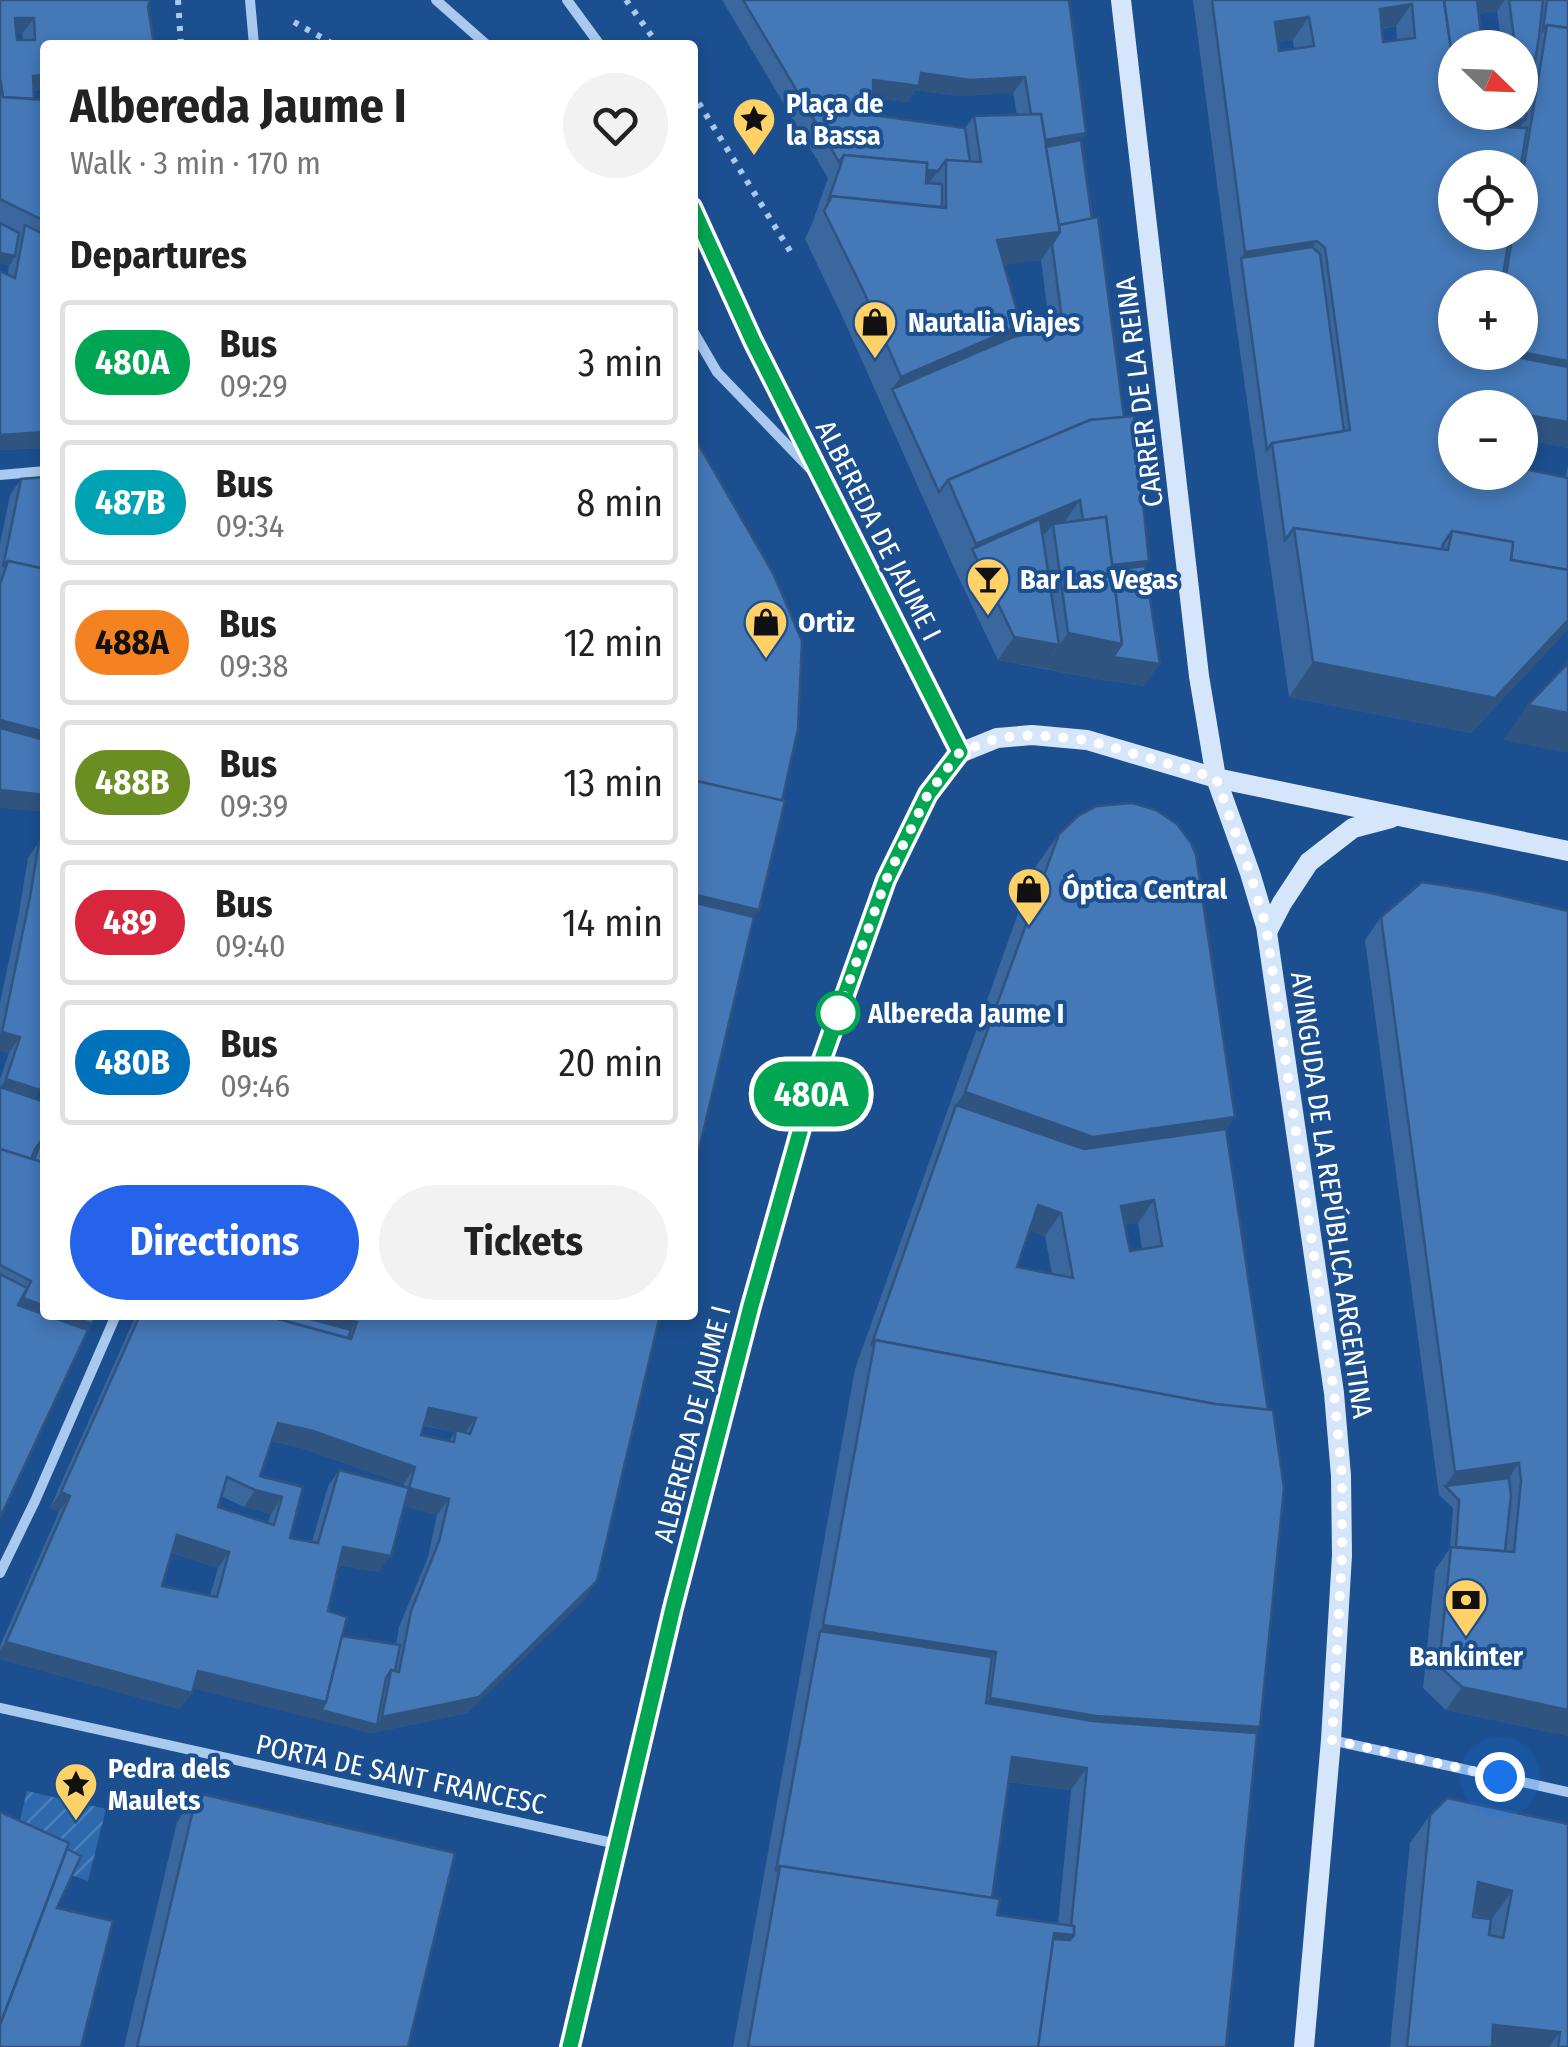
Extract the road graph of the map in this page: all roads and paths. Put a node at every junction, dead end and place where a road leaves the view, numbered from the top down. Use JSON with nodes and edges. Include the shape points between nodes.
{"nodes":[{"id":1,"x":178,"y":0,"type":"edge"},
{"id":2,"x":250,"y":0,"type":"edge"},
{"id":3,"x":436,"y":0,"type":"edge"},
{"id":4,"x":568,"y":0,"type":"edge"},
{"id":5,"x":626,"y":0,"type":"edge"},
{"id":6,"x":1121,"y":0,"type":"edge"},
{"id":7,"x":181,"y":40,"type":"edge"},
{"id":8,"x":254,"y":40,"type":"edge"},
{"id":9,"x":481,"y":40,"type":"edge"},
{"id":10,"x":596,"y":40,"type":"edge"},
{"id":11,"x":654,"y":40,"type":"edge"},
{"id":12,"x":698,"y":102,"type":"edge"},
{"id":13,"x":698,"y":220,"type":"edge"},
{"id":14,"x":790,"y":251,"type":"dead end"},
{"id":15,"x":698,"y":339,"type":"edge"},
{"id":16,"x":40,"y":471,"type":"edge"},
{"id":17,"x":0,"y":475,"type":"edge"},
{"id":18,"x":824,"y":484,"type":"junction"},
{"id":19,"x":960,"y":752,"type":"junction"},
{"id":20,"x":1216,"y":778,"type":"junction"},
{"id":21,"x":1398,"y":816,"type":"junction"},
{"id":22,"x":1568,"y":851,"type":"edge"},
{"id":23,"x":1267,"y":932,"type":"junction"},
{"id":24,"x":114,"y":1320,"type":"edge"},
{"id":25,"x":0,"y":1574,"type":"edge"},
{"id":26,"x":0,"y":1708,"type":"edge"},
{"id":27,"x":1332,"y":1740,"type":"junction"},
{"id":28,"x":1568,"y":1792,"type":"edge"},
{"id":29,"x":617,"y":1844,"type":"junction"},
{"id":30,"x":570,"y":2047,"type":"edge"},
{"id":31,"x":1304,"y":2047,"type":"edge"}],
"edges":[{"from":1,"to":7,"type":"path"},
{"from":2,"to":8,"type":"street"},
{"from":3,"to":9,"type":"street"},
{"from":4,"to":10,"type":"street"},
{"from":5,"to":11,"type":"path"},
{"from":6,"to":20,"type":"street","name":"CARRER DE LA REINA"},
{"from":12,"to":14,"type":"path"},
{"from":13,"to":18,"type":"street","name":"ALBEREDA DE JAUME I"},
{"from":15,"to":18,"type":"street","via":[[717,372]]},
{"from":16,"to":17,"type":"street"},
{"from":18,"to":19,"type":"street","name":"ALBEREDA DE JAUME I"},
{"from":19,"to":20,"type":"street","via":[[998,738],[1087,740]]},
{"from":19,"to":29,"type":"street","name":"ALBEREDA DE JAUME I","via":[[928,794],[886,880],[814,1082],[746,1324]]},
{"from":20,"to":21,"type":"street"},
{"from":20,"to":23,"type":"street","name":"AVINGUDA DE LA REPÚBLICA ARGENTINA"},
{"from":21,"to":22,"type":"street"},
{"from":21,"to":23,"type":"street","via":[[1354,828],[1309,862]]},
{"from":23,"to":27,"type":"street","name":"AVINGUDA DE LA REPÚBLICA ARGENTINA","via":[[1342,1476]]},
{"from":24,"to":25,"type":"street"},
{"from":26,"to":29,"type":"street","name":"PORTA DE SANT FRANCESC"},
{"from":27,"to":28,"type":"street"},
{"from":27,"to":31,"type":"street","name":"AVINGUDA DE LA REPÚBLICA ARGENTINA"},
{"from":29,"to":30,"type":"street","name":"ALBEREDA DE JAUME I"}]}
